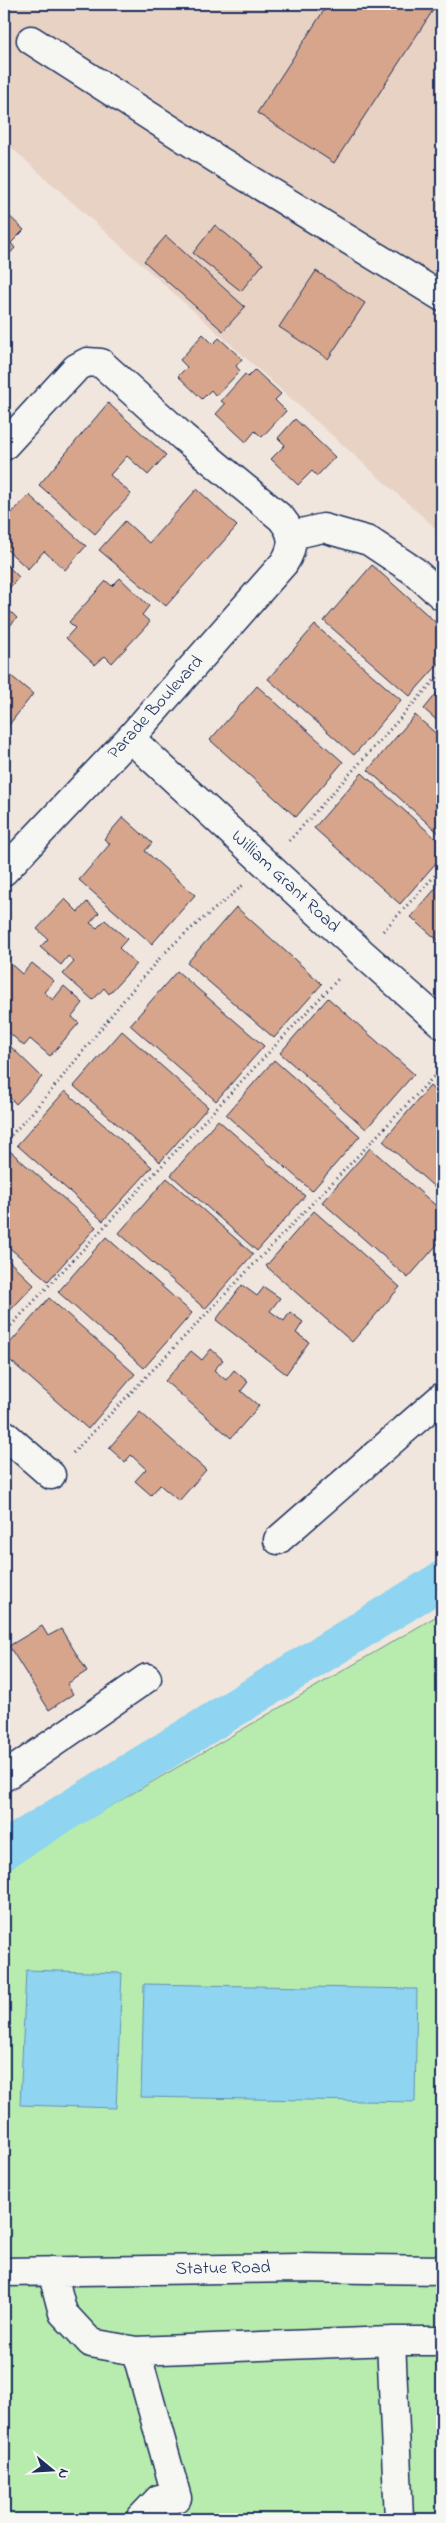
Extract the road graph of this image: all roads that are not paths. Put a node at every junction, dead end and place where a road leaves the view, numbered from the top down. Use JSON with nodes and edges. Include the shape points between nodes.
{"nodes":[{"id":1,"x":30,"y":40,"type":"dead end"},
{"id":2,"x":442,"y":297,"type":"edge"},
{"id":3,"x":4,"y":446,"type":"edge"},
{"id":4,"x":292,"y":535,"type":"junction"},
{"id":5,"x":442,"y":596,"type":"edge"},
{"id":6,"x":130,"y":738,"type":"junction"},
{"id":7,"x":4,"y":871,"type":"edge"},
{"id":8,"x":442,"y":1024,"type":"edge"},
{"id":9,"x":442,"y":1397,"type":"edge"},
{"id":10,"x":4,"y":1434,"type":"edge"},
{"id":11,"x":51,"y":1475,"type":"road end"},
{"id":12,"x":278,"y":1540,"type":"dead end"},
{"id":13,"x":147,"y":1678,"type":"dead end"},
{"id":14,"x":4,"y":1777,"type":"edge"},
{"id":15,"x":442,"y":2270,"type":"edge"},
{"id":16,"x":52,"y":2271,"type":"junction"},
{"id":17,"x":4,"y":2272,"type":"edge"},
{"id":18,"x":392,"y":2341,"type":"junction"},
{"id":19,"x":442,"y":2341,"type":"edge"},
{"id":20,"x":136,"y":2351,"type":"junction"},
{"id":21,"x":140,"y":2519,"type":"edge"},
{"id":22,"x":399,"y":2519,"type":"edge"}],
"edges":[{"from":1,"to":2,"type":"street"},
{"from":3,"to":4,"type":"street","via":[[76,368],[88,362],[101,363],[183,437],[281,518]]},
{"from":4,"to":5,"type":"street","via":[[324,528],[369,541],[414,571]]},
{"from":4,"to":6,"type":"street","name":"Parade Boulevard","via":[[292,545],[284,563]]},
{"from":6,"to":7,"type":"street","name":"Parade Boulevard"},
{"from":6,"to":8,"type":"street","name":"William Grant Road"},
{"from":9,"to":12,"type":"street"},
{"from":10,"to":11,"type":"street"},
{"from":13,"to":14,"type":"street"},
{"from":15,"to":16,"type":"street","name":"Statue Road"},
{"from":16,"to":17,"type":"street","name":"Statue Road"},
{"from":16,"to":20,"type":"street","via":[[62,2313],[91,2343]]},
{"from":18,"to":19,"type":"street"},
{"from":18,"to":20,"type":"street"},
{"from":18,"to":22,"type":"street"},
{"from":20,"to":21,"type":"street","via":[[177,2498],[160,2499]]}]}
